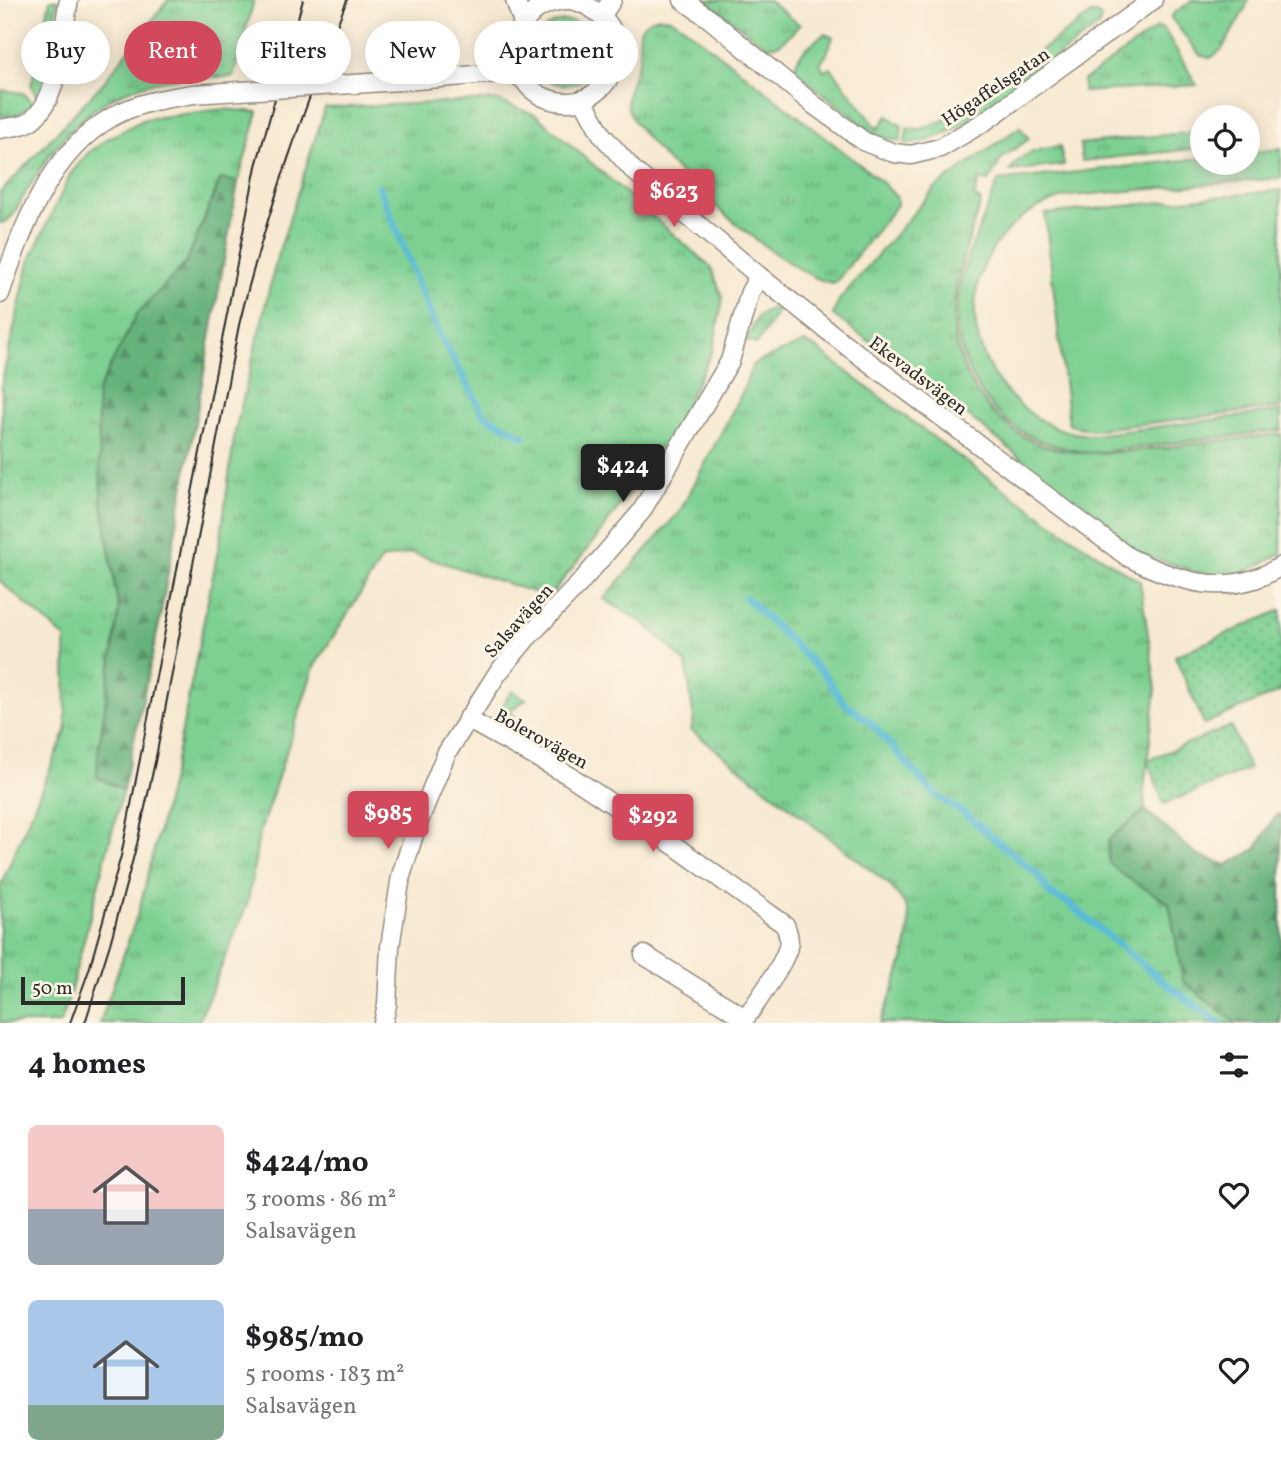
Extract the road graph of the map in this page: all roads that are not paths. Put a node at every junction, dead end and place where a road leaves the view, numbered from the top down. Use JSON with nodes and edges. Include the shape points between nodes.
{"nodes":[{"id":1,"x":69,"y":0,"type":"edge"},
{"id":2,"x":515,"y":0,"type":"edge"},
{"id":3,"x":559,"y":0,"type":"edge"},
{"id":4,"x":570,"y":0,"type":"edge"},
{"id":5,"x":683,"y":0,"type":"edge"},
{"id":6,"x":1153,"y":0,"type":"edge"},
{"id":7,"x":607,"y":7,"type":"edge"},
{"id":8,"x":522,"y":21,"type":"edge"},
{"id":9,"x":525,"y":21,"type":"edge"},
{"id":10,"x":474,"y":75,"type":"edge"},
{"id":11,"x":527,"y":84,"type":"edge"},
{"id":12,"x":583,"y":100,"type":"junction"},
{"id":13,"x":0,"y":129,"type":"edge"},
{"id":14,"x":6,"y":254,"type":"edge"},
{"id":15,"x":759,"y":276,"type":"junction"},
{"id":16,"x":0,"y":294,"type":"edge"},
{"id":17,"x":1281,"y":566,"type":"edge"},
{"id":18,"x":467,"y":719,"type":"junction"},
{"id":19,"x":644,"y":955,"type":"dead end"},
{"id":20,"x":743,"y":1021,"type":"edge"},
{"id":21,"x":383,"y":1023,"type":"edge"}],
"edges":[{"from":1,"to":13,"type":"street","via":[[53,89],[27,123]]},
{"from":2,"to":8,"type":"street"},
{"from":3,"to":4,"type":"street"},
{"from":3,"to":9,"type":"street","via":[[538,8]]},
{"from":4,"to":7,"type":"street"},
{"from":5,"to":6,"type":"street","name":"Högaffelsgatan","via":[[865,142],[911,155],[940,148],[984,122]]},
{"from":7,"to":12,"type":"street","via":[[617,45],[616,62],[604,85]]},
{"from":10,"to":14,"type":"street","bridge":true,"via":[[194,94],[133,108],[94,128],[74,147],[46,184]]},
{"from":11,"to":12,"type":"street","via":[[548,99]]},
{"from":12,"to":15,"type":"street","name":"Ekevadsvägen","via":[[602,135],[633,170]]},
{"from":14,"to":16,"type":"street"},
{"from":15,"to":17,"type":"street","name":"Ekevadsvägen","via":[[1128,556],[1159,572],[1220,586],[1245,583]]},
{"from":15,"to":18,"type":"street","name":"Salsavägen","via":[[730,361],[641,512],[526,639]]},
{"from":18,"to":20,"type":"street","name":"Bolerovägen","via":[[570,776],[785,925],[788,950]]},
{"from":18,"to":21,"type":"street","name":"Salsavägen","via":[[433,782],[401,876]]},
{"from":19,"to":20,"type":"street","name":"Bolerovägen"}]}
